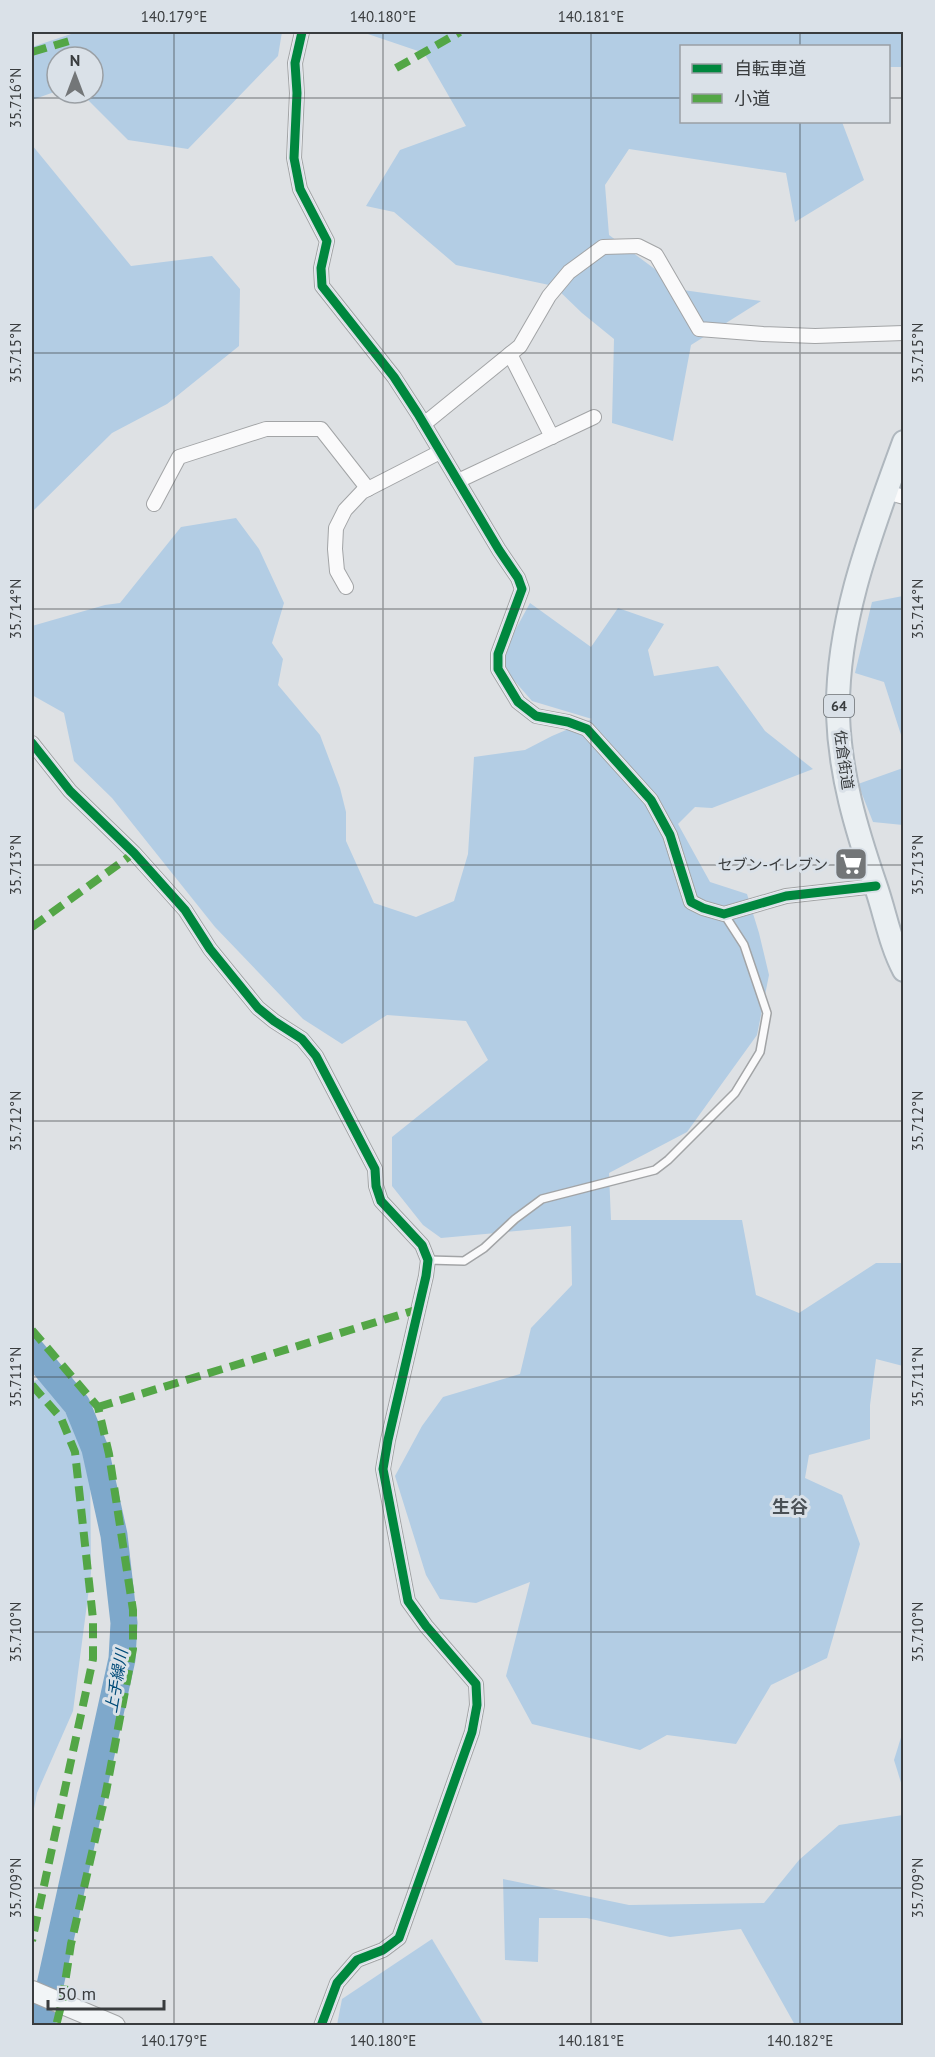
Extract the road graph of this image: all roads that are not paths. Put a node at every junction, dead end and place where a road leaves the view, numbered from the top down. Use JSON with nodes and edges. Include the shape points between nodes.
{"nodes":[{"id":1,"x":303,"y":32,"type":"edge"},
{"id":2,"x":903,"y":333,"type":"edge"},
{"id":3,"x":510,"y":354,"type":"junction"},
{"id":4,"x":594,"y":417,"type":"dead end"},
{"id":5,"x":424,"y":424,"type":"junction"},
{"id":6,"x":552,"y":437,"type":"junction"},
{"id":7,"x":903,"y":442,"type":"edge"},
{"id":8,"x":440,"y":452,"type":"junction"},
{"id":9,"x":458,"y":482,"type":"junction"},
{"id":10,"x":368,"y":489,"type":"junction"},
{"id":11,"x":895,"y":494,"type":"edge"},
{"id":12,"x":154,"y":504,"type":"dead end"},
{"id":13,"x":346,"y":587,"type":"dead end"},
{"id":14,"x":32,"y":743,"type":"edge"},
{"id":15,"x":876,"y":886,"type":"junction"},
{"id":16,"x":724,"y":914,"type":"junction"},
{"id":17,"x":903,"y":970,"type":"edge"},
{"id":18,"x":428,"y":1260,"type":"junction"},
{"id":19,"x":32,"y":1991,"type":"edge"},
{"id":20,"x":115,"y":2025,"type":"edge"},
{"id":21,"x":321,"y":2025,"type":"edge"}],
"edges":[{"from":1,"to":5,"type":"street","via":[[295,63],[294,158],[300,189],[327,241],[322,286],[394,377]]},
{"from":2,"to":3,"type":"street","via":[[815,336],[699,328],[657,255],[638,246],[603,247],[549,296],[520,346]]},
{"from":3,"to":5,"type":"street"},
{"from":3,"to":6,"type":"street"},
{"from":4,"to":6,"type":"street"},
{"from":5,"to":8,"type":"street"},
{"from":6,"to":9,"type":"street"},
{"from":7,"to":11,"type":"main road","name":"佐倉街道","number":"64"},
{"from":8,"to":9,"type":"street"},
{"from":8,"to":10,"type":"street"},
{"from":9,"to":16,"type":"street","via":[[522,590],[498,654],[498,669],[518,702],[536,716],[587,729],[651,800],[670,835],[691,902]]},
{"from":10,"to":12,"type":"street","via":[[321,429],[266,429],[179,457]]},
{"from":10,"to":13,"type":"street","via":[[345,510],[336,528],[337,571]]},
{"from":11,"to":15,"type":"main road","name":"佐倉街道","number":"64","via":[[868,542],[839,672],[838,717],[846,780],[856,829]]},
{"from":14,"to":18,"type":"street","via":[[70,791],[185,910],[210,949],[258,1008],[302,1039],[316,1056],[375,1169],[381,1201],[422,1245]]},
{"from":15,"to":16,"type":"street","via":[[786,896]]},
{"from":15,"to":17,"type":"main road","name":"佐倉街道","number":"64"},
{"from":16,"to":18,"type":"lane","via":[[744,945],[767,1013],[760,1052],[735,1093],[655,1170],[542,1199],[464,1261]]},
{"from":18,"to":21,"type":"street","via":[[383,1469],[408,1601],[476,1684],[477,1705],[472,1732],[399,1938],[357,1960],[337,1983]]},
{"from":19,"to":20,"type":"street"}]}
